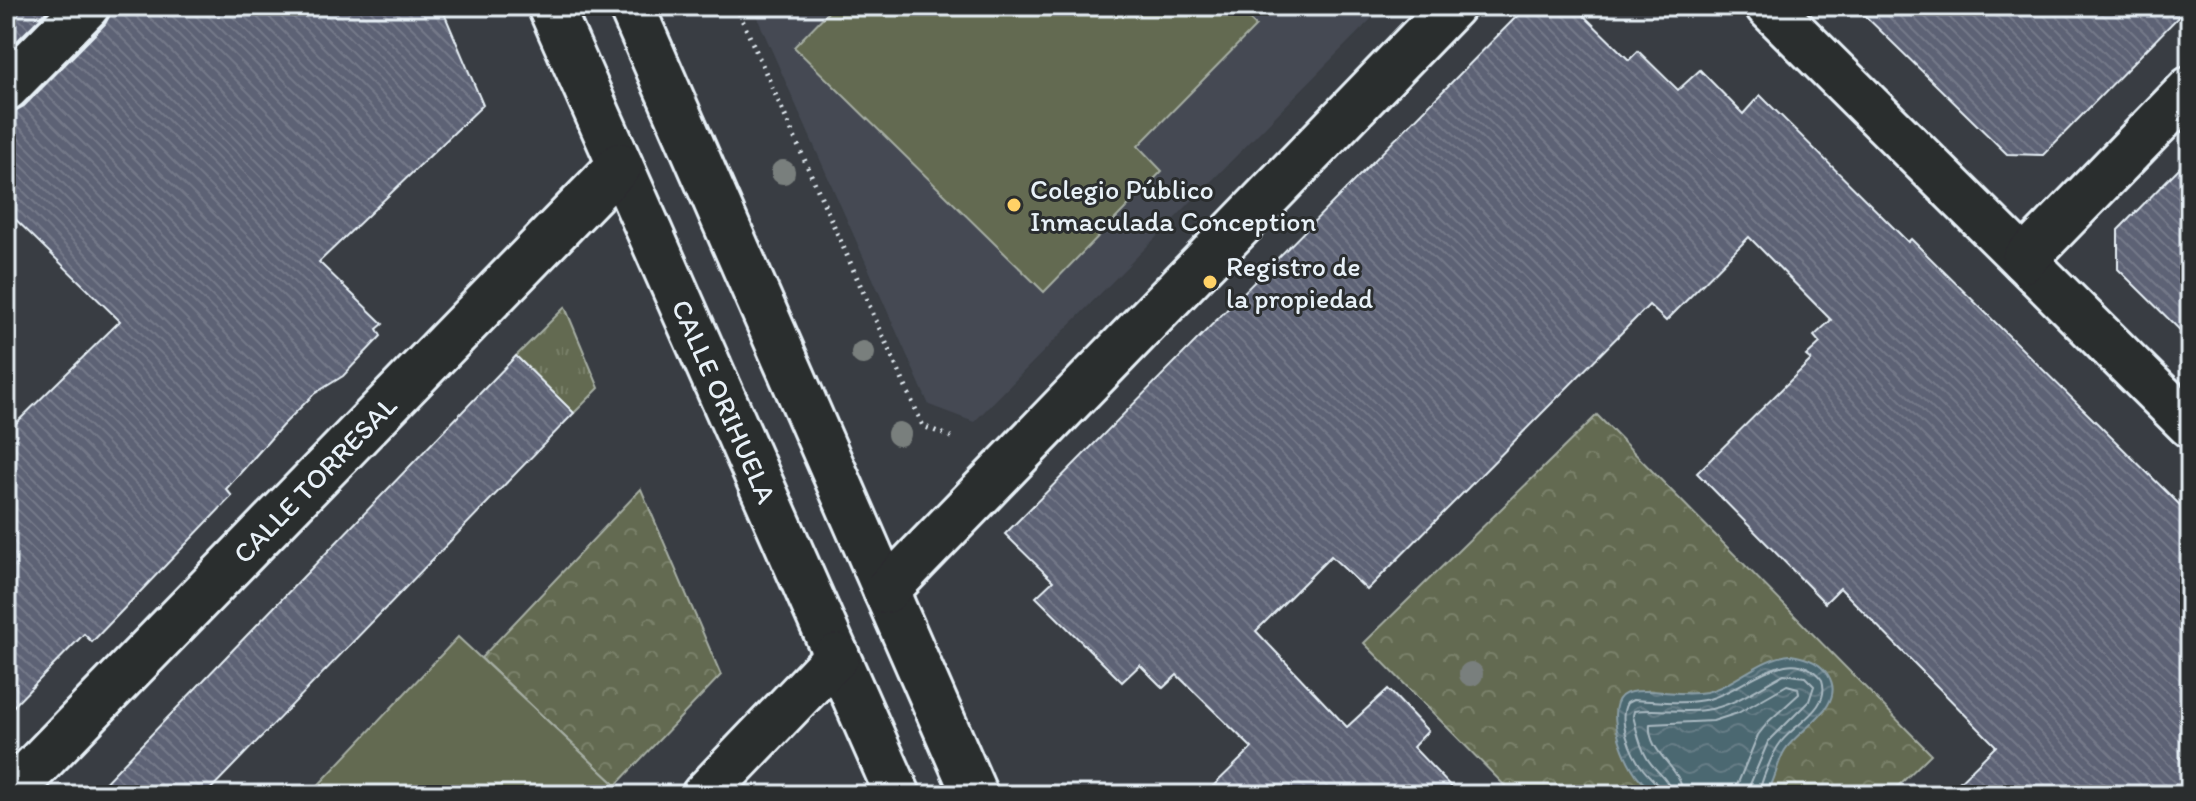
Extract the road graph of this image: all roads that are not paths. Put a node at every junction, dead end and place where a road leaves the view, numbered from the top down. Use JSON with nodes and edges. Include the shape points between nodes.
{"nodes":[{"id":1,"x":87,"y":6,"type":"edge"},
{"id":2,"x":550,"y":6,"type":"edge"},
{"id":3,"x":631,"y":6,"type":"edge"},
{"id":4,"x":1452,"y":6,"type":"edge"},
{"id":5,"x":1768,"y":6,"type":"edge"},
{"id":6,"x":6,"y":88,"type":"edge"},
{"id":7,"x":2190,"y":89,"type":"edge"},
{"id":8,"x":620,"y":165,"type":"junction"},
{"id":9,"x":2024,"y":260,"type":"junction"},
{"id":10,"x":2190,"y":425,"type":"edge"},
{"id":11,"x":886,"y":591,"type":"junction"},
{"id":12,"x":837,"y":656,"type":"junction"},
{"id":13,"x":8,"y":795,"type":"edge"},
{"id":14,"x":704,"y":795,"type":"edge"},
{"id":15,"x":898,"y":795,"type":"edge"},
{"id":16,"x":975,"y":795,"type":"edge"}],
"edges":[{"from":1,"to":6,"type":"street"},
{"from":2,"to":8,"type":"street","name":"CALLE ORIHUELA"},
{"from":3,"to":11,"type":"street"},
{"from":4,"to":11,"type":"street"},
{"from":5,"to":9,"type":"street"},
{"from":7,"to":9,"type":"street"},
{"from":8,"to":12,"type":"street","name":"CALLE ORIHUELA"},
{"from":8,"to":13,"type":"street","name":"CALLE TORRESAL"},
{"from":9,"to":10,"type":"street"},
{"from":11,"to":16,"type":"street"},
{"from":12,"to":14,"type":"street"},
{"from":12,"to":15,"type":"street","name":"CALLE ORIHUELA"}]}
